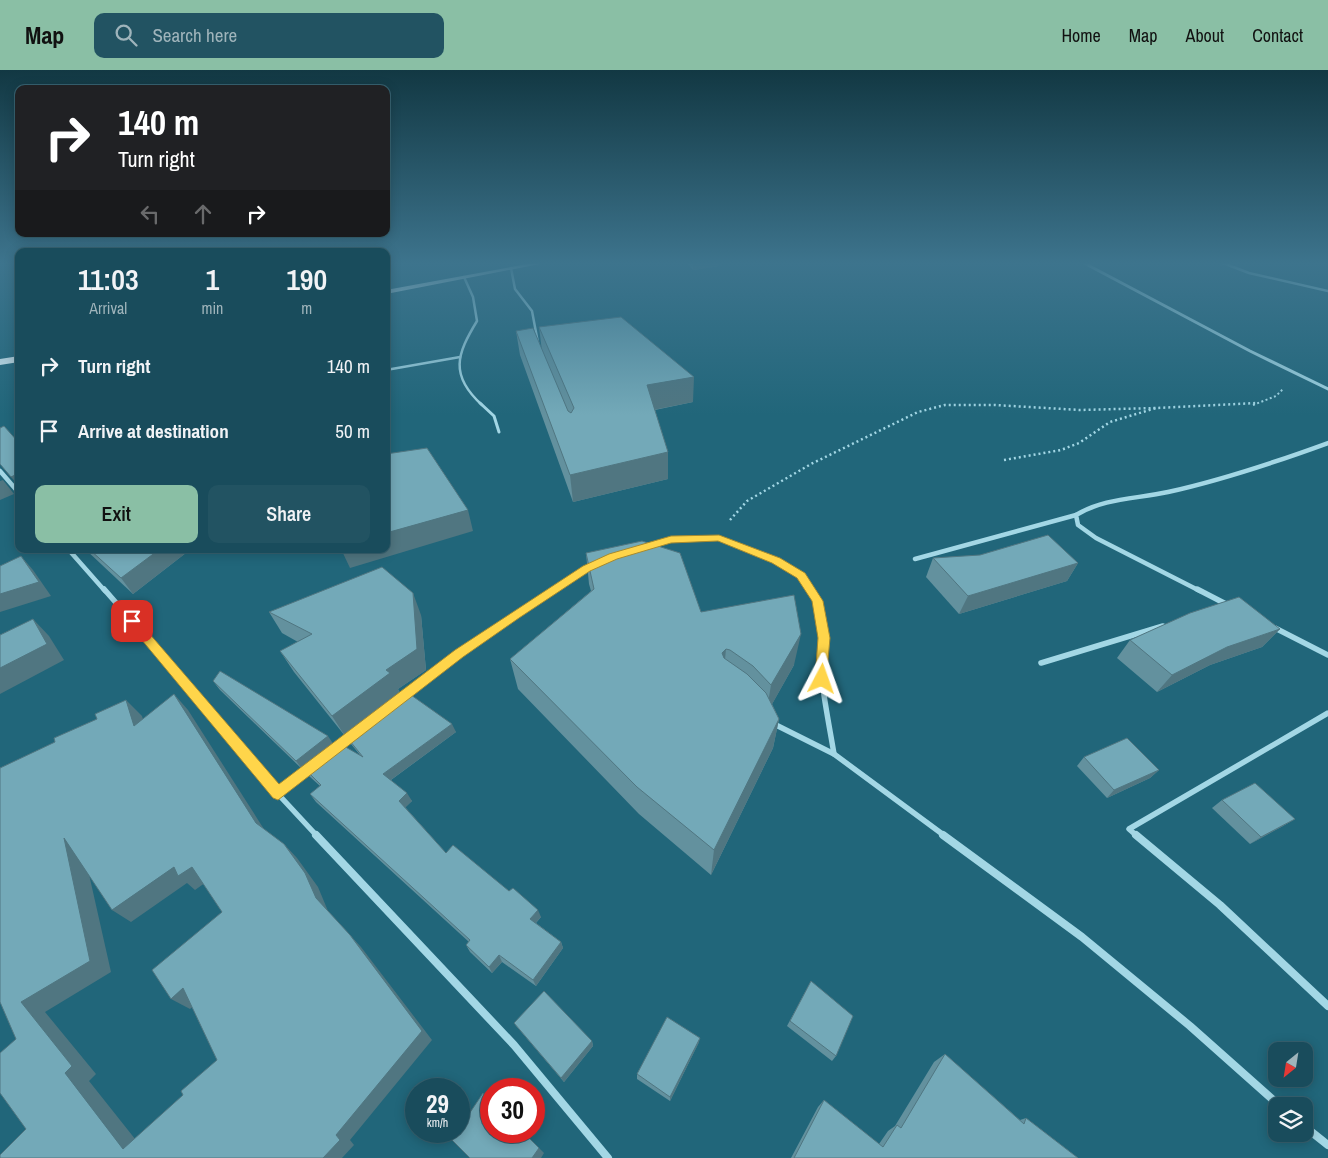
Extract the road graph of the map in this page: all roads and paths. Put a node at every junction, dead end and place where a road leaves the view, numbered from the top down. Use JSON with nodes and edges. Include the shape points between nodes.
{"nodes":[{"id":1,"x":476,"y":314,"type":"edge"},
{"id":2,"x":533,"y":314,"type":"edge"},
{"id":3,"x":1182,"y":314,"type":"edge"},
{"id":4,"x":539,"y":345,"type":"edge"},
{"id":5,"x":460,"y":357,"type":"junction"},
{"id":6,"x":15,"y":360,"type":"edge"},
{"id":7,"x":0,"y":362,"type":"edge"},
{"id":8,"x":1282,"y":366,"type":"junction"},
{"id":9,"x":390,"y":369,"type":"edge"},
{"id":10,"x":1328,"y":388,"type":"edge"},
{"id":11,"x":1156,"y":408,"type":"junction"},
{"id":12,"x":499,"y":432,"type":"dead end"},
{"id":13,"x":1328,"y":443,"type":"edge"},
{"id":14,"x":1004,"y":460,"type":"dead end"},
{"id":15,"x":0,"y":471,"type":"edge"},
{"id":16,"x":15,"y":488,"type":"edge"},
{"id":17,"x":1076,"y":515,"type":"junction"},
{"id":18,"x":719,"y":538,"type":"junction"},
{"id":19,"x":637,"y":549,"type":"edge"},
{"id":20,"x":72,"y":553,"type":"edge"},
{"id":21,"x":915,"y":558,"type":"dead end"},
{"id":22,"x":604,"y":561,"type":"edge"},
{"id":23,"x":1226,"y":604,"type":"junction"},
{"id":24,"x":1217,"y":607,"type":"edge"},
{"id":25,"x":1235,"y":608,"type":"edge"},
{"id":26,"x":1171,"y":623,"type":"edge"},
{"id":27,"x":1269,"y":625,"type":"edge"},
{"id":28,"x":1328,"y":655,"type":"edge"},
{"id":29,"x":1041,"y":663,"type":"dead end"},
{"id":30,"x":396,"y":702,"type":"edge"},
{"id":31,"x":1328,"y":713,"type":"edge"},
{"id":32,"x":762,"y":718,"type":"edge"},
{"id":33,"x":357,"y":732,"type":"edge"},
{"id":34,"x":333,"y":751,"type":"edge"},
{"id":35,"x":834,"y":754,"type":"junction"},
{"id":36,"x":318,"y":763,"type":"edge"},
{"id":37,"x":278,"y":794,"type":"junction"},
{"id":38,"x":1328,"y":1006,"type":"edge"},
{"id":39,"x":1270,"y":1097,"type":"edge"},
{"id":40,"x":1313,"y":1133,"type":"edge"},
{"id":41,"x":1328,"y":1145,"type":"edge"},
{"id":42,"x":608,"y":1158,"type":"edge"}],
"edges":[{"from":1,"to":5,"type":"lane","via":[[477,321],[463,344]]},
{"from":2,"to":4,"type":"lane"},
{"from":3,"to":8,"type":"street"},
{"from":5,"to":9,"type":"lane"},
{"from":5,"to":12,"type":"lane","via":[[458,365],[469,393],[494,416]]},
{"from":6,"to":7,"type":"main road"},
{"from":8,"to":10,"type":"street"},
{"from":8,"to":11,"type":"path","via":[[1284,387],[1276,396],[1252,405]]},
{"from":11,"to":14,"type":"path","via":[[1110,422],[1079,444]]},
{"from":11,"to":18,"type":"path","via":[[1080,410],[944,405],[918,412],[812,464],[748,501],[732,517]]},
{"from":13,"to":17,"type":"street","via":[[1167,492],[1089,506]]},
{"from":15,"to":16,"type":"street"},
{"from":17,"to":21,"type":"street"},
{"from":17,"to":23,"type":"street","via":[[1078,525],[1096,538]]},
{"from":18,"to":19,"type":"street","via":[[671,540]]},
{"from":18,"to":35,"type":"street","via":[[776,560],[801,575],[818,601],[824,638],[822,679]]},
{"from":20,"to":37,"type":"street","via":[[208,708]]},
{"from":22,"to":30,"type":"street","via":[[515,615]]},
{"from":23,"to":24,"type":"street"},
{"from":23,"to":25,"type":"street"},
{"from":26,"to":29,"type":"street"},
{"from":27,"to":28,"type":"street"},
{"from":31,"to":38,"type":"street","via":[[1129,829],[1220,906]]},
{"from":32,"to":35,"type":"street"},
{"from":33,"to":34,"type":"street"},
{"from":35,"to":39,"type":"street","via":[[1082,937]]},
{"from":36,"to":37,"type":"street"},
{"from":37,"to":42,"type":"street","via":[[514,1045]]},
{"from":40,"to":41,"type":"street"}]}
